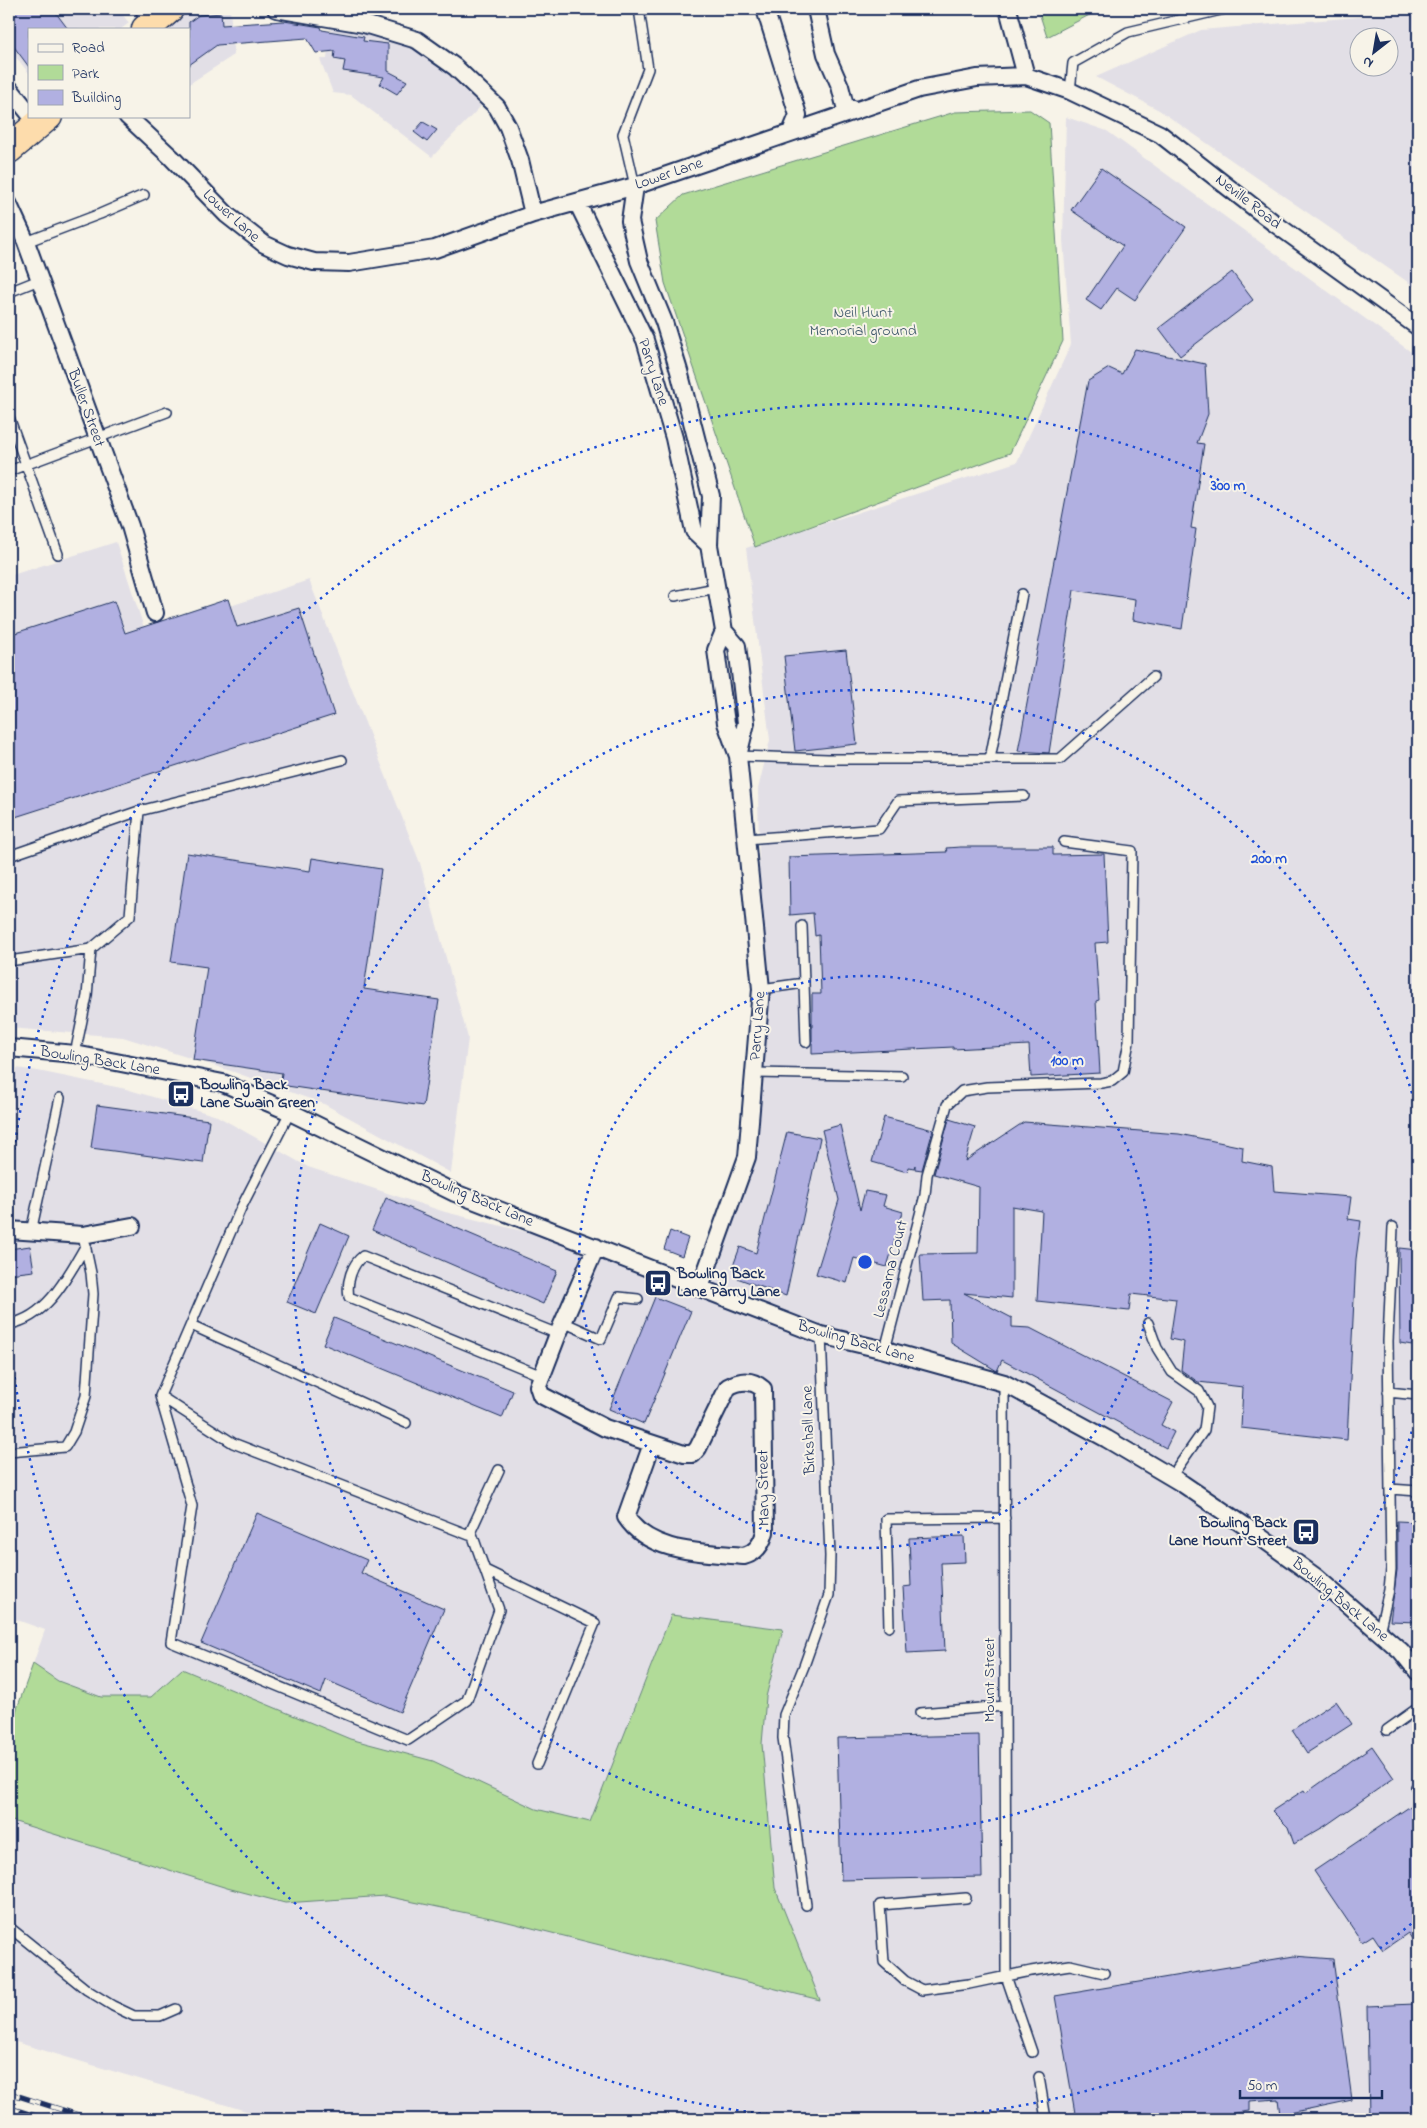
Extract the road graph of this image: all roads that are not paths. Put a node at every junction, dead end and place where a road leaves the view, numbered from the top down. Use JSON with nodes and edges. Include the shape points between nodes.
{"nodes":[{"id":1,"x":276,"y":9,"type":"edge"},
{"id":2,"x":639,"y":9,"type":"edge"},
{"id":3,"x":764,"y":9,"type":"edge"},
{"id":4,"x":816,"y":9,"type":"edge"},
{"id":5,"x":1008,"y":9,"type":"edge"},
{"id":6,"x":1225,"y":9,"type":"edge"},
{"id":7,"x":1026,"y":76,"type":"junction"},
{"id":8,"x":9,"y":88,"type":"edge"},
{"id":9,"x":1070,"y":91,"type":"junction"},
{"id":10,"x":28,"y":108,"type":"edge"},
{"id":11,"x":855,"y":110,"type":"junction"},
{"id":12,"x":37,"y":118,"type":"edge"},
{"id":13,"x":129,"y":118,"type":"edge"},
{"id":14,"x":791,"y":132,"type":"junction"},
{"id":15,"x":9,"y":149,"type":"edge"},
{"id":16,"x":635,"y":186,"type":"junction"},
{"id":17,"x":144,"y":195,"type":"dead end"},
{"id":18,"x":577,"y":202,"type":"junction"},
{"id":19,"x":9,"y":205,"type":"edge"},
{"id":20,"x":533,"y":214,"type":"junction"},
{"id":21,"x":26,"y":242,"type":"junction"},
{"id":22,"x":39,"y":280,"type":"junction"},
{"id":23,"x":9,"y":292,"type":"edge"},
{"id":24,"x":1418,"y":327,"type":"edge"},
{"id":25,"x":167,"y":412,"type":"dead end"},
{"id":26,"x":9,"y":416,"type":"edge"},
{"id":27,"x":98,"y":438,"type":"junction"},
{"id":28,"x":26,"y":465,"type":"junction"},
{"id":29,"x":9,"y":471,"type":"edge"},
{"id":30,"x":710,"y":545,"type":"junction"},
{"id":31,"x":58,"y":554,"type":"dead end"},
{"id":32,"x":716,"y":588,"type":"junction"},
{"id":33,"x":1022,"y":594,"type":"dead end"},
{"id":34,"x":675,"y":596,"type":"dead end"},
{"id":35,"x":155,"y":613,"type":"dead end"},
{"id":36,"x":1154,"y":677,"type":"dead end"},
{"id":37,"x":738,"y":756,"type":"junction"},
{"id":38,"x":990,"y":759,"type":"junction"},
{"id":39,"x":342,"y":760,"type":"dead end"},
{"id":40,"x":1024,"y":796,"type":"dead end"},
{"id":41,"x":139,"y":811,"type":"junction"},
{"id":42,"x":746,"y":838,"type":"junction"},
{"id":43,"x":1064,"y":842,"type":"dead end"},
{"id":44,"x":9,"y":856,"type":"edge"},
{"id":45,"x":802,"y":926,"type":"dead end"},
{"id":46,"x":91,"y":949,"type":"junction"},
{"id":47,"x":9,"y":961,"type":"edge"},
{"id":48,"x":804,"y":983,"type":"junction"},
{"id":49,"x":761,"y":989,"type":"junction"},
{"id":50,"x":806,"y":1042,"type":"dead end"},
{"id":51,"x":9,"y":1048,"type":"edge"},
{"id":52,"x":75,"y":1054,"type":"junction"},
{"id":53,"x":754,"y":1073,"type":"junction"},
{"id":54,"x":902,"y":1076,"type":"dead end"},
{"id":55,"x":60,"y":1098,"type":"dead end"},
{"id":56,"x":290,"y":1112,"type":"junction"},
{"id":57,"x":132,"y":1226,"type":"dead end"},
{"id":58,"x":1393,"y":1227,"type":"dead end"},
{"id":59,"x":9,"y":1230,"type":"edge"},
{"id":60,"x":31,"y":1232,"type":"junction"},
{"id":61,"x":84,"y":1240,"type":"junction"},
{"id":62,"x":596,"y":1247,"type":"junction"},
{"id":63,"x":700,"y":1288,"type":"junction"},
{"id":64,"x":638,"y":1299,"type":"dead end"},
{"id":65,"x":1148,"y":1323,"type":"dead end"},
{"id":66,"x":9,"y":1324,"type":"edge"},
{"id":67,"x":191,"y":1326,"type":"junction"},
{"id":68,"x":560,"y":1328,"type":"junction"},
{"id":69,"x":821,"y":1335,"type":"junction"},
{"id":70,"x":885,"y":1350,"type":"junction"},
{"id":71,"x":542,"y":1376,"type":"junction"},
{"id":72,"x":1004,"y":1384,"type":"junction"},
{"id":73,"x":1388,"y":1392,"type":"junction"},
{"id":74,"x":1418,"y":1395,"type":"edge"},
{"id":75,"x":160,"y":1396,"type":"junction"},
{"id":76,"x":406,"y":1423,"type":"dead end"},
{"id":77,"x":652,"y":1444,"type":"junction"},
{"id":78,"x":9,"y":1452,"type":"edge"},
{"id":79,"x":499,"y":1470,"type":"dead end"},
{"id":80,"x":1171,"y":1477,"type":"junction"},
{"id":81,"x":1390,"y":1488,"type":"junction"},
{"id":82,"x":1418,"y":1491,"type":"edge"},
{"id":83,"x":1005,"y":1518,"type":"junction"},
{"id":84,"x":471,"y":1531,"type":"junction"},
{"id":85,"x":485,"y":1570,"type":"junction"},
{"id":86,"x":889,"y":1627,"type":"dead end"},
{"id":87,"x":1379,"y":1632,"type":"junction"},
{"id":88,"x":1418,"y":1672,"type":"edge"},
{"id":89,"x":1006,"y":1706,"type":"junction"},
{"id":90,"x":1418,"y":1708,"type":"edge"},
{"id":91,"x":920,"y":1713,"type":"dead end"},
{"id":92,"x":1386,"y":1730,"type":"dead end"},
{"id":93,"x":537,"y":1764,"type":"dead end"},
{"id":94,"x":966,"y":1898,"type":"dead end"},
{"id":95,"x":806,"y":1905,"type":"dead end"},
{"id":96,"x":9,"y":1927,"type":"edge"},
{"id":97,"x":1104,"y":1973,"type":"dead end"},
{"id":98,"x":1006,"y":1976,"type":"junction"},
{"id":99,"x":176,"y":2009,"type":"dead end"},
{"id":100,"x":1032,"y":2052,"type":"dead end"},
{"id":101,"x":1039,"y":2077,"type":"dead end"},
{"id":102,"x":1046,"y":2119,"type":"edge"}],
"edges":[{"from":1,"to":20,"type":"street","via":[[364,24],[417,40],[455,67],[497,108],[508,127]]},
{"from":2,"to":16,"type":"lane","via":[[648,69],[623,134]]},
{"from":3,"to":14,"type":"street","via":[[798,115]]},
{"from":4,"to":11,"type":"street","via":[[826,54],[845,106]]},
{"from":5,"to":7,"type":"street"},
{"from":6,"to":9,"type":"lane","via":[[1128,32],[1073,63]]},
{"from":7,"to":9,"type":"street","name":"Lower Lane"},
{"from":7,"to":11,"type":"street","name":"Lower Lane","via":[[977,78],[918,89]]},
{"from":8,"to":10,"type":"street"},
{"from":9,"to":24,"type":"street","name":"Neville Road","via":[[1160,134],[1274,223]]},
{"from":11,"to":14,"type":"street","name":"Lower Lane"},
{"from":12,"to":15,"type":"highway"},
{"from":13,"to":20,"type":"street","name":"Lower Lane","via":[[227,216],[264,244],[288,256],[340,264],[407,255],[435,249]]},
{"from":14,"to":16,"type":"street","name":"Lower Lane"},
{"from":16,"to":18,"type":"street","name":"Lower Lane"},
{"from":16,"to":30,"type":"street","name":"Parry Lane","via":[[630,222],[639,261],[664,322],[695,427],[711,496]]},
{"from":17,"to":21,"type":"lane"},
{"from":18,"to":20,"type":"street","name":"Lower Lane"},
{"from":18,"to":30,"type":"street","name":"Parry Lane","via":[[645,340],[674,438],[694,531]]},
{"from":19,"to":21,"type":"street","name":"Buller Street"},
{"from":21,"to":22,"type":"street","name":"Buller Street"},
{"from":22,"to":23,"type":"lane"},
{"from":22,"to":27,"type":"street","name":"Buller Street"},
{"from":25,"to":27,"type":"lane"},
{"from":26,"to":28,"type":"lane"},
{"from":27,"to":28,"type":"lane"},
{"from":27,"to":35,"type":"street","name":"Buller Street","via":[[130,526]]},
{"from":28,"to":29,"type":"lane"},
{"from":28,"to":31,"type":"lane"},
{"from":30,"to":32,"type":"street","name":"Parry Lane"},
{"from":32,"to":34,"type":"lane"},
{"from":32,"to":37,"type":"street","name":"Parry Lane","via":[[724,631],[737,646],[746,723]]},
{"from":33,"to":38,"type":"lane"},
{"from":36,"to":38,"type":"lane","via":[[1060,759]]},
{"from":37,"to":38,"type":"lane"},
{"from":37,"to":42,"type":"street","name":"Parry Lane"},
{"from":39,"to":41,"type":"lane"},
{"from":40,"to":42,"type":"lane","via":[[898,801],[879,829]]},
{"from":41,"to":44,"type":"lane"},
{"from":41,"to":46,"type":"lane","via":[[130,916]]},
{"from":42,"to":49,"type":"street","name":"Parry Lane"},
{"from":43,"to":70,"type":"lane","name":"Lessarna Court","via":[[1132,851],[1129,1042],[1123,1072],[1112,1081],[1101,1083],[987,1087],[962,1091],[947,1105]]},
{"from":45,"to":48,"type":"lane"},
{"from":46,"to":47,"type":"lane"},
{"from":46,"to":52,"type":"lane","via":[[87,996]]},
{"from":48,"to":49,"type":"lane"},
{"from":48,"to":50,"type":"lane"},
{"from":49,"to":53,"type":"street","name":"Parry Lane"},
{"from":51,"to":52,"type":"street","name":"Bowling Back Lane"},
{"from":52,"to":56,"type":"street","name":"Bowling Back Lane","via":[[223,1083]]},
{"from":53,"to":54,"type":"lane"},
{"from":53,"to":63,"type":"street","name":"Parry Lane","via":[[747,1157]]},
{"from":55,"to":60,"type":"lane"},
{"from":56,"to":62,"type":"street","name":"Bowling Back Lane","via":[[455,1192]]},
{"from":56,"to":67,"type":"lane","via":[[241,1208]]},
{"from":57,"to":61,"type":"street"},
{"from":58,"to":73,"type":"lane"},
{"from":59,"to":60,"type":"street"},
{"from":60,"to":61,"type":"street"},
{"from":61,"to":66,"type":"lane","via":[[62,1284],[41,1308],[22,1322]]},
{"from":61,"to":78,"type":"lane","via":[[93,1294],[86,1396],[74,1432],[66,1447]]},
{"from":62,"to":63,"type":"street","name":"Bowling Back Lane"},
{"from":62,"to":68,"type":"street","name":"Mary Street"},
{"from":63,"to":69,"type":"street","name":"Bowling Back Lane"},
{"from":64,"to":68,"type":"lane","via":[[619,1297],[601,1339]]},
{"from":65,"to":80,"type":"lane","via":[[1157,1348],[1172,1372],[1198,1390],[1207,1407],[1204,1430]]},
{"from":67,"to":75,"type":"lane"},
{"from":67,"to":76,"type":"lane"},
{"from":68,"to":71,"type":"street","name":"Mary Street"},
{"from":68,"to":71,"type":"lane","via":[[363,1256],[357,1261],[348,1282],[349,1297]]},
{"from":69,"to":70,"type":"street","name":"Bowling Back Lane"},
{"from":69,"to":95,"type":"lane","name":"Birkshall Lane","via":[[829,1595],[784,1715],[783,1738]]},
{"from":70,"to":72,"type":"street","name":"Bowling Back Lane"},
{"from":71,"to":77,"type":"street","name":"Mary Street","via":[[538,1386],[541,1396],[605,1428]]},
{"from":72,"to":80,"type":"street","name":"Bowling Back Lane"},
{"from":72,"to":83,"type":"lane","name":"Mount Street"},
{"from":73,"to":74,"type":"lane"},
{"from":73,"to":81,"type":"lane"},
{"from":75,"to":84,"type":"lane","via":[[233,1443],[469,1536]]},
{"from":75,"to":85,"type":"lane","via":[[192,1506],[171,1642],[408,1740],[467,1700],[499,1610]]},
{"from":77,"to":77,"type":"street","name":"Mary Street","via":[[693,1454],[728,1387],[738,1382],[749,1382],[763,1388],[765,1532],[753,1554],[744,1556],[678,1549],[641,1535],[631,1526],[626,1517]]},
{"from":79,"to":84,"type":"lane"},
{"from":80,"to":87,"type":"street","name":"Bowling Back Lane","via":[[1316,1577]]},
{"from":81,"to":82,"type":"lane"},
{"from":81,"to":87,"type":"lane","via":[[1391,1569]]},
{"from":83,"to":86,"type":"lane","via":[[886,1519]]},
{"from":83,"to":89,"type":"lane","name":"Mount Street"},
{"from":84,"to":85,"type":"lane"},
{"from":85,"to":93,"type":"lane","via":[[595,1623]]},
{"from":87,"to":88,"type":"street","name":"Bowling Back Lane","via":[[1402,1651]]},
{"from":89,"to":91,"type":"lane"},
{"from":89,"to":98,"type":"lane","name":"Mount Street"},
{"from":90,"to":92,"type":"lane"},
{"from":94,"to":98,"type":"lane","via":[[880,1905],[884,1962],[905,1982],[922,1990]]},
{"from":96,"to":99,"type":"lane","via":[[87,1990],[134,2016],[160,2016]]},
{"from":97,"to":98,"type":"lane","via":[[1070,1965]]},
{"from":98,"to":100,"type":"lane","name":"Mount Street"},
{"from":101,"to":102,"type":"lane"}]}
